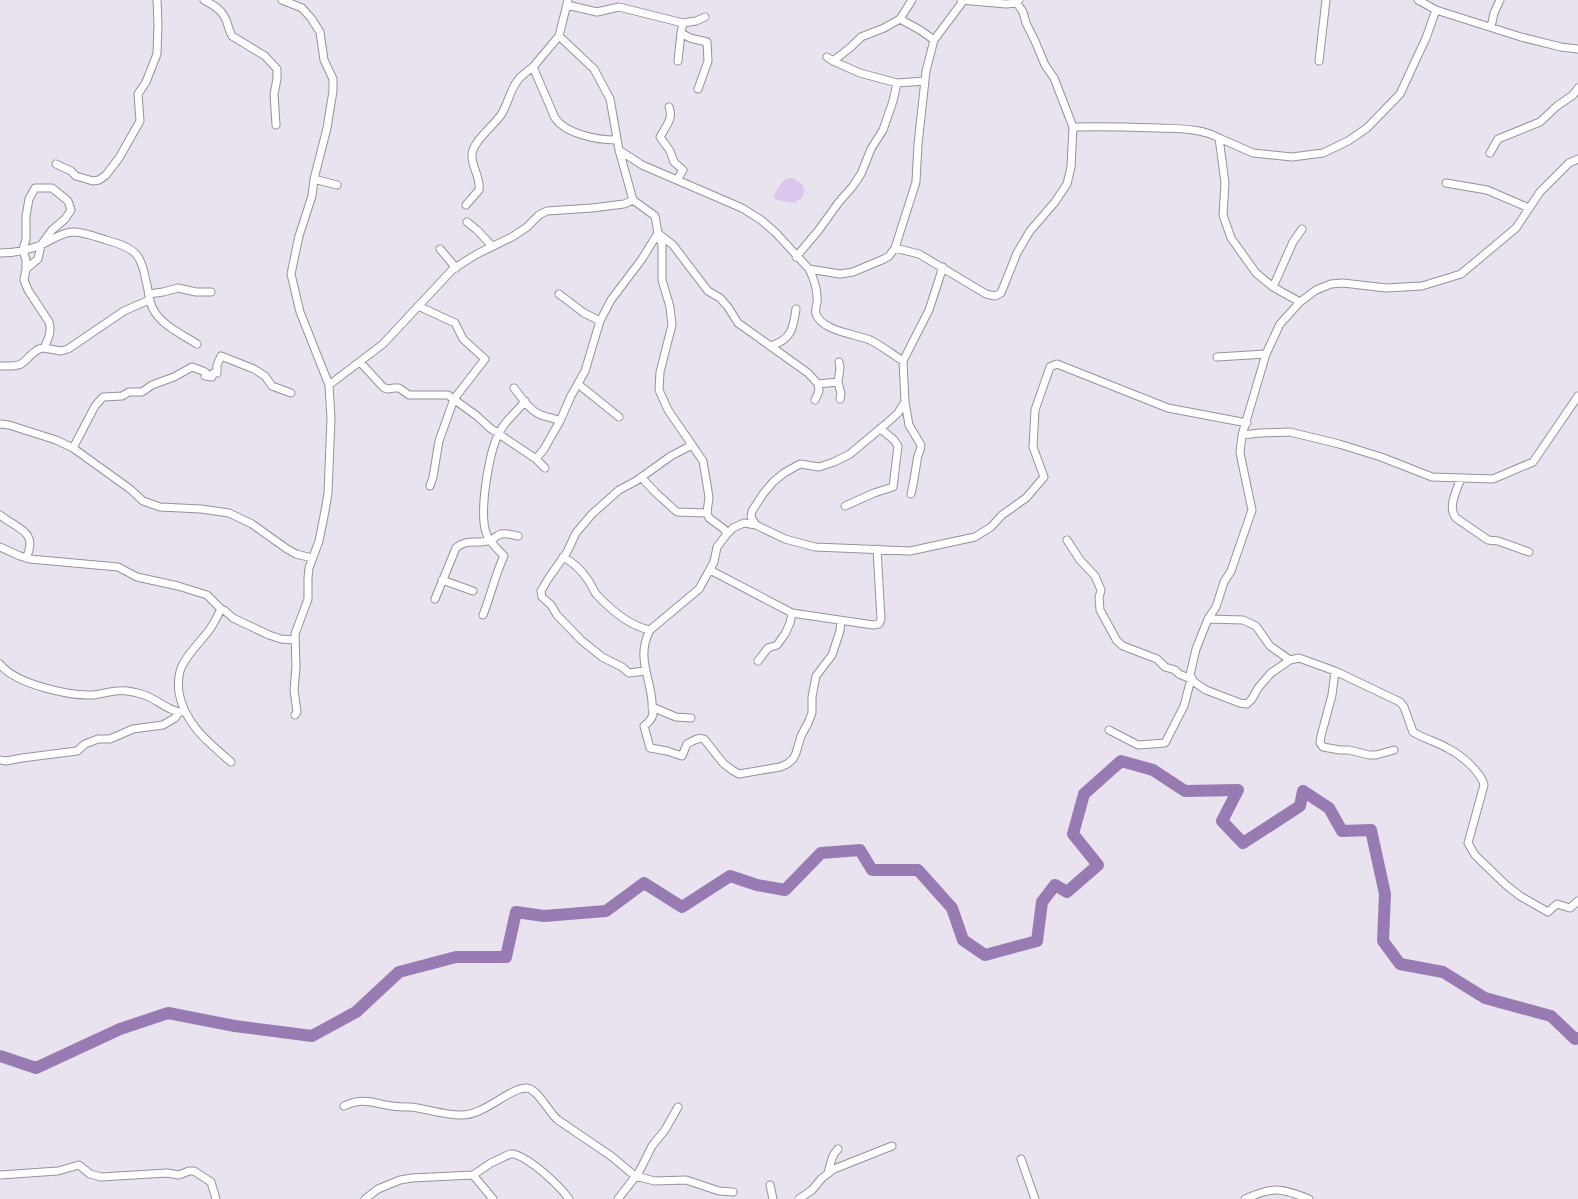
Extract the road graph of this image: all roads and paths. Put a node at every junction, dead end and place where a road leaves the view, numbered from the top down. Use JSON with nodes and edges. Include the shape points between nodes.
{"nodes":[{"id":1,"x":157,"y":0,"type":"edge"},
{"id":2,"x":204,"y":0,"type":"edge"},
{"id":3,"x":282,"y":0,"type":"edge"},
{"id":4,"x":912,"y":0,"type":"edge"},
{"id":5,"x":959,"y":0,"type":"edge"},
{"id":6,"x":964,"y":0,"type":"edge"},
{"id":7,"x":1326,"y":0,"type":"edge"},
{"id":8,"x":1418,"y":0,"type":"edge"},
{"id":9,"x":1500,"y":0,"type":"edge"},
{"id":10,"x":1018,"y":1,"type":"edge"},
{"id":11,"x":567,"y":2,"type":"edge"},
{"id":12,"x":1436,"y":10,"type":"junction"},
{"id":13,"x":705,"y":17,"type":"dead end"},
{"id":14,"x":900,"y":19,"type":"junction"},
{"id":15,"x":683,"y":23,"type":"junction"},
{"id":16,"x":1491,"y":27,"type":"junction"},
{"id":17,"x":681,"y":33,"type":"junction"},
{"id":18,"x":559,"y":36,"type":"junction"},
{"id":19,"x":934,"y":40,"type":"junction"},
{"id":20,"x":1578,"y":48,"type":"edge"},
{"id":21,"x":678,"y":61,"type":"dead end"},
{"id":22,"x":1319,"y":61,"type":"dead end"},
{"id":23,"x":533,"y":67,"type":"junction"},
{"id":24,"x":925,"y":81,"type":"junction"},
{"id":25,"x":898,"y":83,"type":"junction"},
{"id":26,"x":1578,"y":88,"type":"edge"},
{"id":27,"x":698,"y":89,"type":"dead end"},
{"id":28,"x":669,"y":107,"type":"dead end"},
{"id":29,"x":276,"y":125,"type":"dead end"},
{"id":30,"x":1073,"y":126,"type":"junction"},
{"id":31,"x":1219,"y":138,"type":"junction"},
{"id":32,"x":616,"y":140,"type":"junction"},
{"id":33,"x":619,"y":150,"type":"junction"},
{"id":34,"x":1490,"y":153,"type":"dead end"},
{"id":35,"x":1578,"y":159,"type":"edge"},
{"id":36,"x":56,"y":164,"type":"dead end"},
{"id":37,"x":314,"y":179,"type":"junction"},
{"id":38,"x":677,"y":180,"type":"junction"},
{"id":39,"x":1446,"y":183,"type":"dead end"},
{"id":40,"x":337,"y":185,"type":"dead end"},
{"id":41,"x":633,"y":200,"type":"junction"},
{"id":42,"x":466,"y":205,"type":"dead end"},
{"id":43,"x":1529,"y":208,"type":"junction"},
{"id":44,"x":467,"y":222,"type":"dead end"},
{"id":45,"x":1302,"y":229,"type":"dead end"},
{"id":46,"x":658,"y":233,"type":"junction"},
{"id":47,"x":41,"y":245,"type":"junction"},
{"id":48,"x":492,"y":246,"type":"junction"},
{"id":49,"x":896,"y":248,"type":"junction"},
{"id":50,"x":440,"y":249,"type":"dead end"},
{"id":51,"x":23,"y":250,"type":"junction"},
{"id":52,"x":0,"y":253,"type":"edge"},
{"id":53,"x":796,"y":257,"type":"junction"},
{"id":54,"x":942,"y":267,"type":"junction"},
{"id":55,"x":456,"y":268,"type":"junction"},
{"id":56,"x":26,"y":269,"type":"junction"},
{"id":57,"x":809,"y":269,"type":"junction"},
{"id":58,"x":1273,"y":287,"type":"junction"},
{"id":59,"x":211,"y":292,"type":"dead end"},
{"id":60,"x":560,"y":294,"type":"dead end"},
{"id":61,"x":149,"y":297,"type":"junction"},
{"id":62,"x":1300,"y":302,"type":"junction"},
{"id":63,"x":418,"y":306,"type":"junction"},
{"id":64,"x":796,"y":309,"type":"dead end"},
{"id":65,"x":600,"y":321,"type":"junction"},
{"id":66,"x":197,"y":344,"type":"dead end"},
{"id":67,"x":770,"y":346,"type":"junction"},
{"id":68,"x":44,"y":348,"type":"junction"},
{"id":69,"x":1266,"y":354,"type":"junction"},
{"id":70,"x":1216,"y":357,"type":"dead end"},
{"id":71,"x":902,"y":361,"type":"junction"},
{"id":72,"x":360,"y":362,"type":"junction"},
{"id":73,"x":839,"y":362,"type":"dead end"},
{"id":74,"x":0,"y":366,"type":"edge"},
{"id":75,"x":838,"y":382,"type":"junction"},
{"id":76,"x":578,"y":384,"type":"junction"},
{"id":77,"x":818,"y":384,"type":"junction"},
{"id":78,"x":329,"y":385,"type":"junction"},
{"id":79,"x":514,"y":388,"type":"dead end"},
{"id":80,"x":291,"y":392,"type":"dead end"},
{"id":81,"x":1578,"y":396,"type":"edge"},
{"id":82,"x":454,"y":398,"type":"junction"},
{"id":83,"x":840,"y":399,"type":"dead end"},
{"id":84,"x":815,"y":400,"type":"dead end"},
{"id":85,"x":525,"y":402,"type":"junction"},
{"id":86,"x":904,"y":402,"type":"junction"},
{"id":87,"x":619,"y":417,"type":"dead end"},
{"id":88,"x":560,"y":421,"type":"junction"},
{"id":89,"x":1247,"y":422,"type":"junction"},
{"id":90,"x":0,"y":424,"type":"edge"},
{"id":91,"x":881,"y":429,"type":"junction"},
{"id":92,"x":499,"y":432,"type":"junction"},
{"id":93,"x":1242,"y":435,"type":"junction"},
{"id":94,"x":692,"y":445,"type":"junction"},
{"id":95,"x":73,"y":448,"type":"junction"},
{"id":96,"x":536,"y":459,"type":"junction"},
{"id":97,"x":545,"y":468,"type":"dead end"},
{"id":98,"x":641,"y":477,"type":"junction"},
{"id":99,"x":1461,"y":478,"type":"junction"},
{"id":100,"x":430,"y":486,"type":"dead end"},
{"id":101,"x":912,"y":494,"type":"dead end"},
{"id":102,"x":844,"y":506,"type":"dead end"},
{"id":103,"x":707,"y":513,"type":"junction"},
{"id":104,"x":0,"y":515,"type":"edge"},
{"id":105,"x":756,"y":525,"type":"junction"},
{"id":106,"x":727,"y":534,"type":"junction"},
{"id":107,"x":518,"y":536,"type":"dead end"},
{"id":108,"x":490,"y":540,"type":"junction"},
{"id":109,"x":1067,"y":540,"type":"dead end"},
{"id":110,"x":0,"y":546,"type":"edge"},
{"id":111,"x":877,"y":549,"type":"junction"},
{"id":112,"x":1529,"y":552,"type":"dead end"},
{"id":113,"x":563,"y":557,"type":"junction"},
{"id":114,"x":26,"y":558,"type":"junction"},
{"id":115,"x":312,"y":558,"type":"junction"},
{"id":116,"x":710,"y":570,"type":"junction"},
{"id":117,"x":442,"y":580,"type":"junction"},
{"id":118,"x":474,"y":591,"type":"dead end"},
{"id":119,"x":435,"y":598,"type":"dead end"},
{"id":120,"x":221,"y":609,"type":"junction"},
{"id":121,"x":792,"y":613,"type":"junction"},
{"id":122,"x":483,"y":615,"type":"dead end"},
{"id":123,"x":1208,"y":619,"type":"junction"},
{"id":124,"x":841,"y":621,"type":"junction"},
{"id":125,"x":650,"y":630,"type":"junction"},
{"id":126,"x":295,"y":640,"type":"junction"},
{"id":127,"x":1290,"y":660,"type":"junction"},
{"id":128,"x":758,"y":661,"type":"dead end"},
{"id":129,"x":0,"y":664,"type":"edge"},
{"id":130,"x":1335,"y":671,"type":"junction"},
{"id":131,"x":645,"y":672,"type":"junction"},
{"id":132,"x":1191,"y":679,"type":"junction"},
{"id":133,"x":652,"y":707,"type":"junction"},
{"id":134,"x":182,"y":712,"type":"junction"},
{"id":135,"x":295,"y":715,"type":"dead end"},
{"id":136,"x":692,"y":718,"type":"dead end"},
{"id":137,"x":1109,"y":730,"type":"dead end"},
{"id":138,"x":1394,"y":750,"type":"dead end"},
{"id":139,"x":0,"y":760,"type":"edge"},
{"id":140,"x":231,"y":762,"type":"dead end"},
{"id":141,"x":1578,"y":901,"type":"edge"},
{"id":142,"x":344,"y":1106,"type":"dead end"},
{"id":143,"x":678,"y":1106,"type":"dead end"},
{"id":144,"x":892,"y":1146,"type":"dead end"},
{"id":145,"x":838,"y":1149,"type":"dead end"},
{"id":146,"x":1021,"y":1159,"type":"dead end"},
{"id":147,"x":828,"y":1173,"type":"junction"},
{"id":148,"x":0,"y":1175,"type":"edge"},
{"id":149,"x":473,"y":1175,"type":"junction"},
{"id":150,"x":635,"y":1176,"type":"junction"},
{"id":151,"x":770,"y":1185,"type":"dead end"},
{"id":152,"x":733,"y":1192,"type":"dead end"},
{"id":153,"x":216,"y":1199,"type":"edge"},
{"id":154,"x":365,"y":1199,"type":"edge"},
{"id":155,"x":493,"y":1199,"type":"edge"},
{"id":156,"x":569,"y":1199,"type":"edge"},
{"id":157,"x":618,"y":1199,"type":"edge"},
{"id":158,"x":773,"y":1199,"type":"edge"},
{"id":159,"x":799,"y":1199,"type":"edge"},
{"id":160,"x":1035,"y":1199,"type":"edge"},
{"id":161,"x":1245,"y":1199,"type":"edge"},
{"id":162,"x":1309,"y":1199,"type":"edge"}],
"edges":[{"from":1,"to":36,"type":"street","via":[[156,54],[138,94],[140,121],[120,158],[106,175],[93,181],[76,176]]},
{"from":2,"to":29,"type":"street","via":[[224,14],[232,36],[265,56],[277,69],[274,94]]},
{"from":3,"to":37,"type":"street","via":[[302,8],[311,18],[320,32],[324,60],[333,79],[334,91]]},
{"from":4,"to":14,"type":"street"},
{"from":5,"to":6,"type":"street"},
{"from":6,"to":10,"type":"street","via":[[1006,4]]},
{"from":6,"to":19,"type":"street"},
{"from":7,"to":22,"type":"street"},
{"from":8,"to":12,"type":"street"},
{"from":9,"to":16,"type":"street"},
{"from":10,"to":30,"type":"street"},
{"from":11,"to":15,"type":"street","via":[[597,12],[619,7]]},
{"from":11,"to":18,"type":"street"},
{"from":12,"to":16,"type":"street"},
{"from":12,"to":31,"type":"street","via":[[1400,94],[1367,128],[1348,141],[1323,153],[1292,157],[1253,154]]},
{"from":13,"to":15,"type":"street"},
{"from":14,"to":19,"type":"street"},
{"from":14,"to":25,"type":"street","via":[[861,37],[830,59],[860,73]]},
{"from":15,"to":17,"type":"street"},
{"from":16,"to":20,"type":"street","via":[[1548,44]]},
{"from":17,"to":21,"type":"street"},
{"from":17,"to":27,"type":"street","via":[[707,42],[708,61]]},
{"from":18,"to":23,"type":"street"},
{"from":18,"to":32,"type":"street","via":[[594,69],[610,99]]},
{"from":19,"to":24,"type":"street"},
{"from":23,"to":32,"type":"street","via":[[560,125],[596,139]]},
{"from":23,"to":42,"type":"street","via":[[517,81],[501,114],[472,151],[480,187]]},
{"from":24,"to":25,"type":"street"},
{"from":24,"to":49,"type":"street","via":[[918,175]]},
{"from":25,"to":53,"type":"street","via":[[883,130],[861,174]]},
{"from":26,"to":34,"type":"street","via":[[1540,122],[1498,139]]},
{"from":28,"to":38,"type":"street","via":[[669,124],[660,137],[674,162],[683,170]]},
{"from":30,"to":31,"type":"street","via":[[1174,129],[1208,132]]},
{"from":30,"to":54,"type":"street","via":[[1067,184],[1030,231],[1001,293],[995,296],[986,294]]},
{"from":31,"to":58,"type":"street","via":[[1225,183],[1222,215],[1231,238],[1256,273]]},
{"from":32,"to":33,"type":"street"},
{"from":33,"to":38,"type":"street","via":[[642,165]]},
{"from":33,"to":41,"type":"street"},
{"from":35,"to":43,"type":"street","via":[[1569,163]]},
{"from":37,"to":40,"type":"street"},
{"from":37,"to":78,"type":"street","via":[[292,278],[300,312]]},
{"from":38,"to":53,"type":"street","via":[[742,208],[761,220]]},
{"from":39,"to":43,"type":"street","via":[[1487,190]]},
{"from":41,"to":46,"type":"street","via":[[655,216]]},
{"from":41,"to":48,"type":"street","via":[[624,204],[547,211],[512,237]]},
{"from":43,"to":62,"type":"street","via":[[1516,228],[1461,274],[1422,286],[1386,288],[1331,284]]},
{"from":44,"to":48,"type":"street"},
{"from":45,"to":58,"type":"street"},
{"from":46,"to":65,"type":"street"},
{"from":46,"to":67,"type":"street","via":[[673,245],[708,291],[720,298],[738,323]]},
{"from":46,"to":94,"type":"street","via":[[662,245],[663,286],[672,325],[660,372],[659,390],[668,410]]},
{"from":47,"to":51,"type":"street"},
{"from":47,"to":51,"type":"street","via":[[71,210],[68,201],[52,188],[35,188],[32,194],[27,207]]},
{"from":47,"to":56,"type":"street","via":[[38,259]]},
{"from":47,"to":61,"type":"street","via":[[61,234],[75,232],[123,244],[137,254]]},
{"from":48,"to":55,"type":"street"},
{"from":49,"to":54,"type":"street","via":[[919,254]]},
{"from":49,"to":57,"type":"street","via":[[884,259],[853,272],[840,274]]},
{"from":50,"to":55,"type":"street"},
{"from":51,"to":52,"type":"street"},
{"from":51,"to":56,"type":"street"},
{"from":53,"to":57,"type":"street"},
{"from":54,"to":71,"type":"street","via":[[928,310]]},
{"from":55,"to":63,"type":"street"},
{"from":56,"to":68,"type":"street","via":[[25,282],[50,327]]},
{"from":57,"to":71,"type":"street","via":[[814,278],[816,314],[820,320],[829,327],[868,339]]},
{"from":58,"to":62,"type":"street"},
{"from":59,"to":61,"type":"street","via":[[178,288]]},
{"from":60,"to":65,"type":"street"},
{"from":61,"to":66,"type":"street","via":[[161,318]]},
{"from":61,"to":68,"type":"street","via":[[68,349]]},
{"from":62,"to":69,"type":"street","via":[[1280,324]]},
{"from":63,"to":72,"type":"street","via":[[384,344]]},
{"from":63,"to":82,"type":"street","via":[[455,323],[463,339],[485,359]]},
{"from":64,"to":67,"type":"street","via":[[788,336]]},
{"from":65,"to":76,"type":"street"},
{"from":67,"to":77,"type":"street"},
{"from":68,"to":74,"type":"street","via":[[38,348],[19,364]]},
{"from":69,"to":70,"type":"street"},
{"from":69,"to":89,"type":"street"},
{"from":71,"to":86,"type":"street"},
{"from":72,"to":78,"type":"street"},
{"from":72,"to":82,"type":"street","via":[[388,390],[399,388],[409,395]]},
{"from":73,"to":75,"type":"street"},
{"from":75,"to":77,"type":"street"},
{"from":75,"to":83,"type":"street"},
{"from":76,"to":87,"type":"street"},
{"from":76,"to":88,"type":"street"},
{"from":77,"to":84,"type":"street"},
{"from":78,"to":115,"type":"street","via":[[328,493],[319,541]]},
{"from":79,"to":85,"type":"street"},
{"from":80,"to":95,"type":"street","via":[[272,386],[257,371],[221,356],[217,374],[213,373],[212,377],[192,367],[142,392],[103,397]]},
{"from":81,"to":99,"type":"street","via":[[1533,462],[1493,479]]},
{"from":82,"to":92,"type":"street"},
{"from":82,"to":100,"type":"street","via":[[439,441]]},
{"from":85,"to":88,"type":"street","via":[[545,417]]},
{"from":85,"to":92,"type":"street"},
{"from":86,"to":91,"type":"street","via":[[898,413]]},
{"from":86,"to":101,"type":"street","via":[[909,425],[921,445]]},
{"from":88,"to":96,"type":"street"},
{"from":89,"to":93,"type":"street"},
{"from":89,"to":111,"type":"street","via":[[1168,408],[1057,364],[1050,367],[1035,410],[1033,447],[1044,477],[1026,498],[991,527],[968,539],[902,552]]},
{"from":90,"to":95,"type":"street"},
{"from":91,"to":102,"type":"street","via":[[898,446],[893,487]]},
{"from":91,"to":105,"type":"street","via":[[850,454],[834,462],[819,467],[800,464],[784,473],[773,482],[752,511],[751,517]]},
{"from":92,"to":96,"type":"street"},
{"from":92,"to":108,"type":"street","via":[[491,457],[484,504],[484,523]]},
{"from":93,"to":99,"type":"street","via":[[1290,432],[1381,457],[1432,477]]},
{"from":93,"to":123,"type":"street","via":[[1240,453],[1252,510],[1231,571]]},
{"from":94,"to":98,"type":"street"},
{"from":94,"to":103,"type":"street","via":[[703,461],[709,497]]},
{"from":95,"to":115,"type":"street","via":[[143,501],[160,507],[229,513],[252,524],[296,554]]},
{"from":96,"to":97,"type":"street"},
{"from":98,"to":103,"type":"street","via":[[677,512]]},
{"from":98,"to":113,"type":"street","via":[[615,493],[592,514],[576,532]]},
{"from":99,"to":112,"type":"street","via":[[1452,506],[1456,518],[1488,540]]},
{"from":103,"to":106,"type":"street"},
{"from":104,"to":114,"type":"street","via":[[29,537],[30,550]]},
{"from":105,"to":106,"type":"street","via":[[744,523]]},
{"from":105,"to":111,"type":"street","via":[[785,539],[815,548]]},
{"from":106,"to":116,"type":"street","via":[[717,547]]},
{"from":107,"to":108,"type":"street","via":[[499,534]]},
{"from":108,"to":117,"type":"street","via":[[459,544]]},
{"from":108,"to":122,"type":"street","via":[[504,556],[496,571]]},
{"from":109,"to":132,"type":"street","via":[[1095,576],[1100,590],[1100,610],[1117,641]]},
{"from":110,"to":114,"type":"street"},
{"from":111,"to":124,"type":"street","via":[[879,624]]},
{"from":113,"to":125,"type":"street","via":[[579,569],[609,607],[636,626]]},
{"from":113,"to":131,"type":"street","via":[[541,591],[542,597],[595,652],[629,673]]},
{"from":114,"to":120,"type":"street","via":[[118,568],[137,577],[207,595]]},
{"from":115,"to":126,"type":"street","via":[[308,599]]},
{"from":116,"to":121,"type":"street"},
{"from":116,"to":125,"type":"street","via":[[699,589]]},
{"from":117,"to":118,"type":"street"},
{"from":117,"to":119,"type":"street"},
{"from":120,"to":126,"type":"street","via":[[269,635]]},
{"from":120,"to":134,"type":"street","via":[[180,668],[178,686]]},
{"from":121,"to":124,"type":"street"},
{"from":121,"to":128,"type":"street","via":[[785,634]]},
{"from":123,"to":127,"type":"street","via":[[1243,620],[1256,626],[1270,646]]},
{"from":123,"to":132,"type":"street","via":[[1190,670]]},
{"from":124,"to":133,"type":"street","via":[[832,655],[816,676],[812,713],[796,753],[787,764],[739,774],[727,767],[701,738],[687,744],[682,756],[650,748],[644,726],[651,719]]},
{"from":125,"to":131,"type":"street","via":[[644,646]]},
{"from":126,"to":135,"type":"street"},
{"from":127,"to":130,"type":"street","via":[[1299,658]]},
{"from":127,"to":132,"type":"street","via":[[1271,673],[1247,704],[1206,690]]},
{"from":129,"to":134,"type":"street","via":[[16,677],[48,688],[77,695],[128,691]]},
{"from":130,"to":138,"type":"street","via":[[1320,743],[1323,747],[1369,755]]},
{"from":130,"to":141,"type":"street","via":[[1400,702],[1413,732],[1450,749],[1479,773],[1484,785],[1468,843],[1488,869],[1513,891],[1548,912],[1557,904],[1570,908]]},
{"from":131,"to":133,"type":"street"},
{"from":132,"to":137,"type":"street","via":[[1184,706],[1165,743],[1138,745]]},
{"from":133,"to":136,"type":"street","via":[[676,717]]},
{"from":134,"to":139,"type":"street","via":[[163,725],[133,729],[110,739],[98,739],[84,744],[77,751]]},
{"from":134,"to":140,"type":"street"},
{"from":142,"to":150,"type":"street","via":[[365,1100],[461,1115],[476,1112],[514,1091],[532,1089],[552,1115]]},
{"from":143,"to":150,"type":"street"},
{"from":144,"to":147,"type":"street"},
{"from":145,"to":147,"type":"street","via":[[831,1158]]},
{"from":146,"to":160,"type":"street"},
{"from":147,"to":159,"type":"street"},
{"from":148,"to":153,"type":"street","via":[[58,1171],[79,1165],[90,1174],[101,1177],[176,1175],[194,1171],[211,1182]]},
{"from":149,"to":154,"type":"street","via":[[400,1180],[378,1189]]},
{"from":149,"to":155,"type":"street"},
{"from":149,"to":156,"type":"street","via":[[514,1154],[542,1172]]},
{"from":150,"to":152,"type":"street","via":[[655,1181],[686,1180],[718,1192]]},
{"from":150,"to":157,"type":"street"},
{"from":151,"to":158,"type":"street"},
{"from":161,"to":162,"type":"street","via":[[1268,1190],[1287,1190]]}]}
